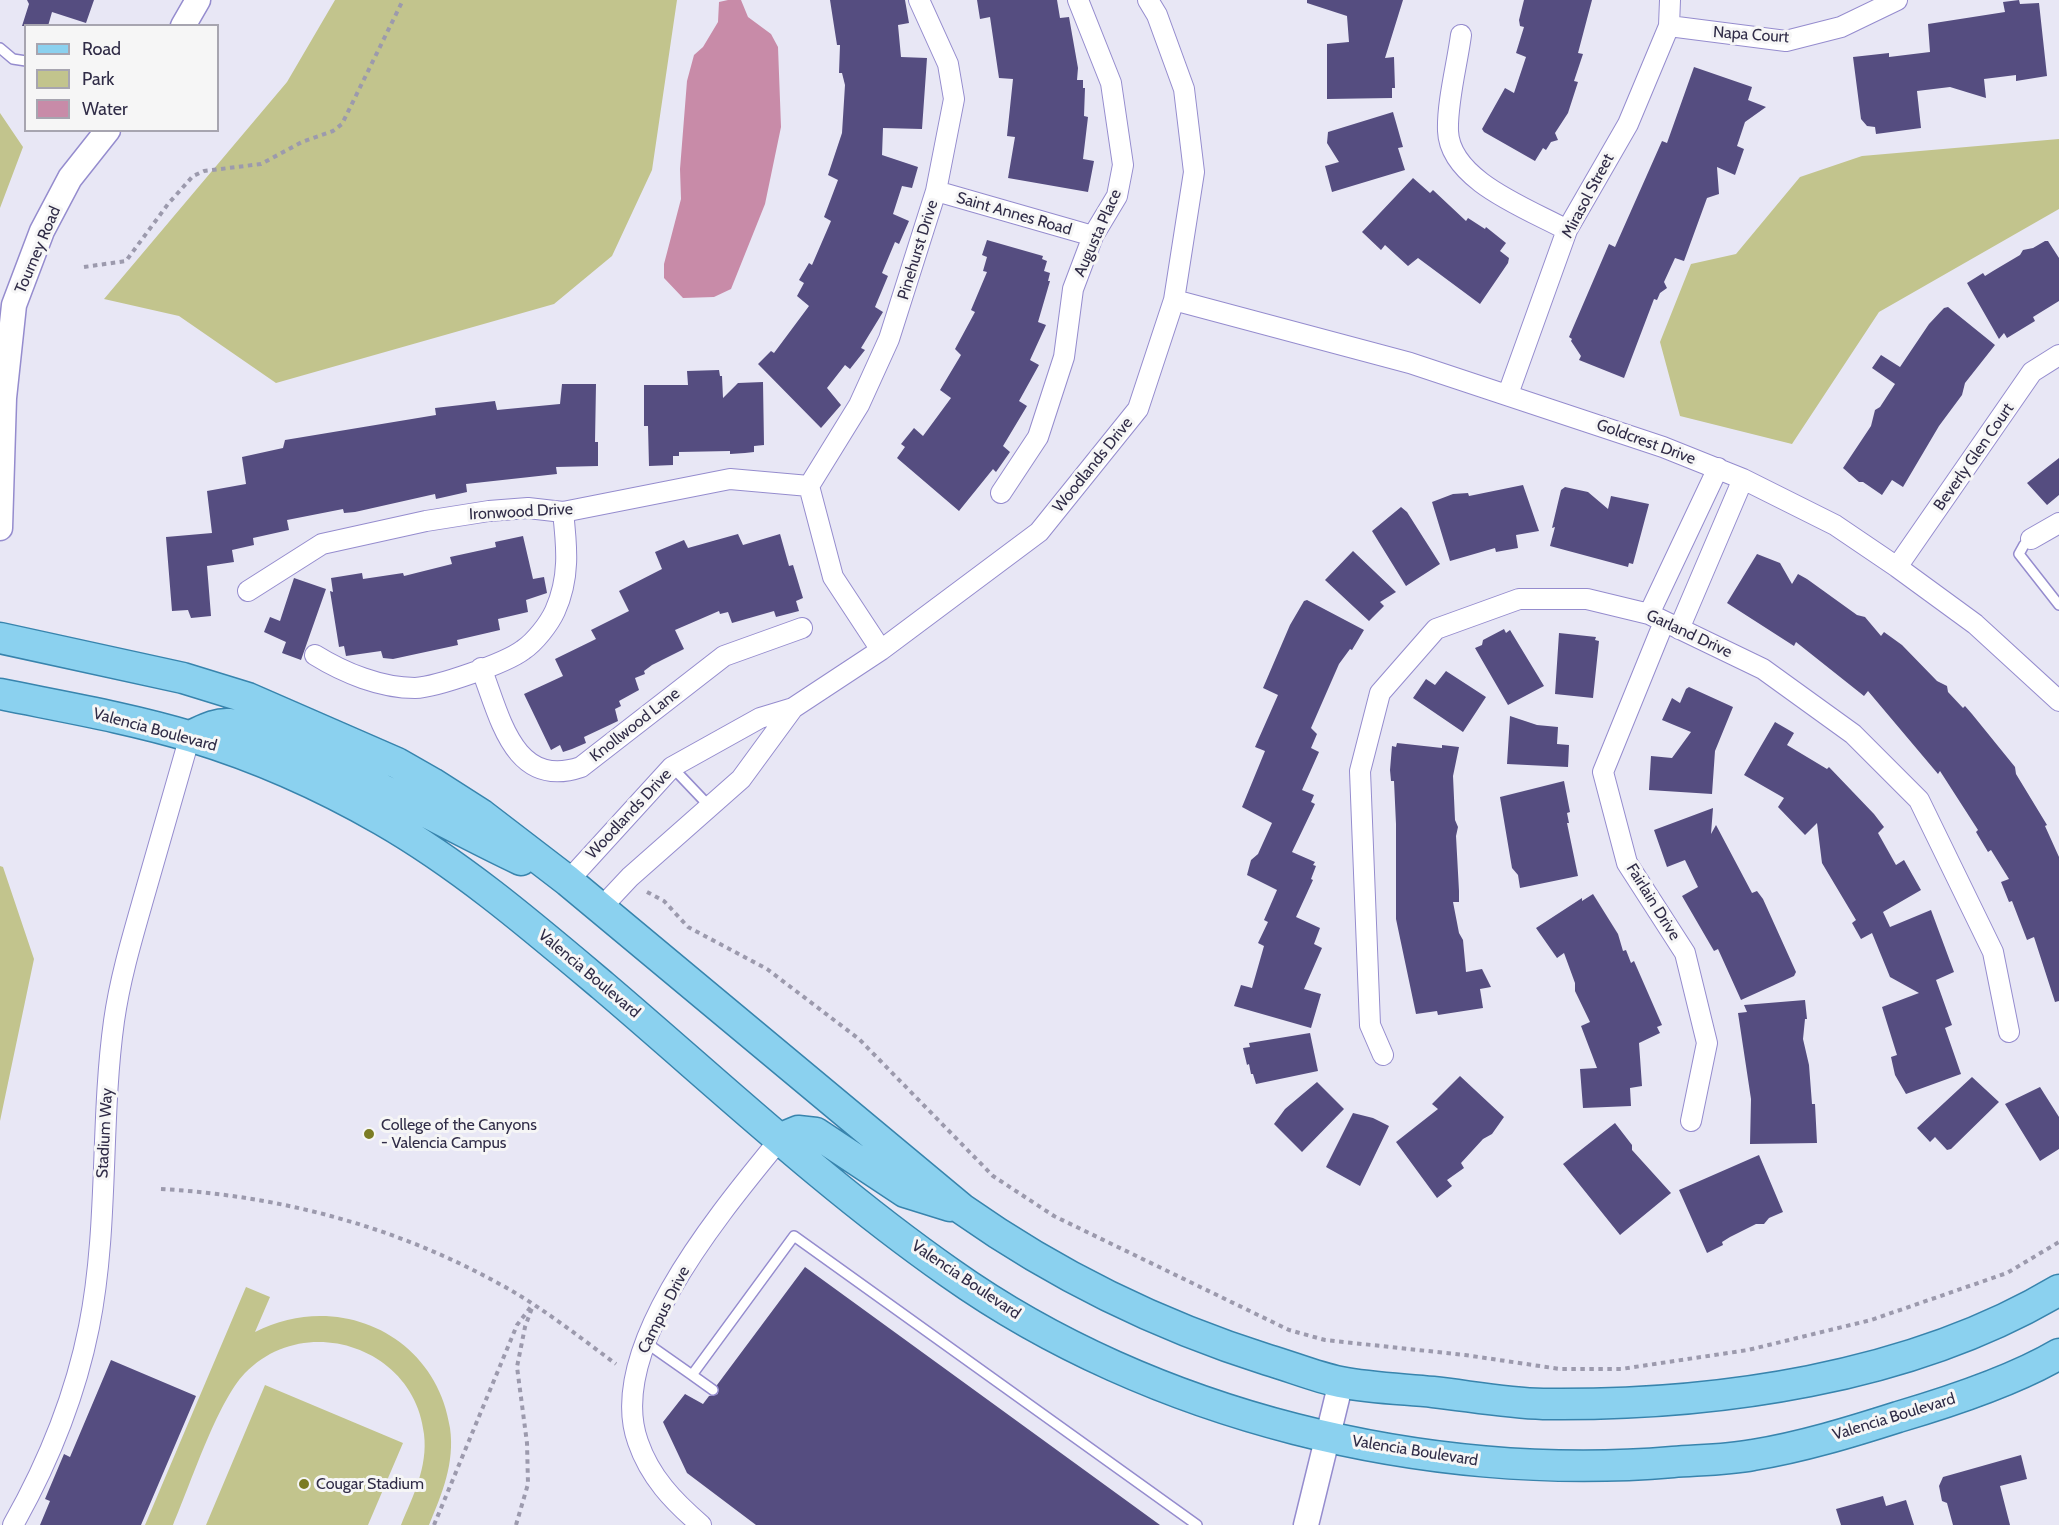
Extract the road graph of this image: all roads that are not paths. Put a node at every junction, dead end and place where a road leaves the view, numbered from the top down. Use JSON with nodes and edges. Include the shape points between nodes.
{"nodes":[{"id":1,"x":198,"y":0,"type":"edge"},
{"id":2,"x":919,"y":0,"type":"edge"},
{"id":3,"x":1078,"y":0,"type":"edge"},
{"id":4,"x":1148,"y":0,"type":"edge"},
{"id":5,"x":1670,"y":0,"type":"edge"},
{"id":6,"x":1897,"y":0,"type":"edge"},
{"id":7,"x":184,"y":24,"type":"edge"},
{"id":8,"x":1669,"y":26,"type":"junction"},
{"id":9,"x":1461,"y":35,"type":"dead end"},
{"id":10,"x":0,"y":48,"type":"edge"},
{"id":11,"x":24,"y":61,"type":"edge"},
{"id":12,"x":106,"y":132,"type":"edge"},
{"id":13,"x":936,"y":191,"type":"junction"},
{"id":14,"x":1568,"y":230,"type":"junction"},
{"id":15,"x":1093,"y":236,"type":"junction"},
{"id":16,"x":1174,"y":300,"type":"junction"},
{"id":17,"x":2059,"y":355,"type":"edge"},
{"id":18,"x":1508,"y":394,"type":"junction"},
{"id":19,"x":2,"y":398,"type":"edge"},
{"id":20,"x":1718,"y":468,"type":"junction"},
{"id":21,"x":1743,"y":479,"type":"junction"},
{"id":22,"x":809,"y":486,"type":"junction"},
{"id":23,"x":1001,"y":493,"type":"dead end"},
{"id":24,"x":563,"y":512,"type":"junction"},
{"id":25,"x":2059,"y":523,"type":"edge"},
{"id":26,"x":0,"y":528,"type":"edge"},
{"id":27,"x":2031,"y":539,"type":"joint"},
{"id":28,"x":1897,"y":567,"type":"junction"},
{"id":29,"x":248,"y":591,"type":"dead end"},
{"id":30,"x":2059,"y":605,"type":"edge"},
{"id":31,"x":1664,"y":622,"type":"junction"},
{"id":32,"x":802,"y":628,"type":"dead end"},
{"id":33,"x":0,"y":638,"type":"edge"},
{"id":34,"x":881,"y":650,"type":"junction"},
{"id":35,"x":315,"y":656,"type":"dead end"},
{"id":36,"x":481,"y":668,"type":"junction"},
{"id":37,"x":0,"y":694,"type":"edge"},
{"id":38,"x":2059,"y":701,"type":"edge"},
{"id":39,"x":793,"y":708,"type":"junction"},
{"id":40,"x":190,"y":736,"type":"junction"},
{"id":41,"x":672,"y":767,"type":"junction"},
{"id":42,"x":711,"y":808,"type":"junction"},
{"id":43,"x":568,"y":881,"type":"junction"},
{"id":44,"x":600,"y":909,"type":"junction"},
{"id":45,"x":2009,"y":1032,"type":"dead end"},
{"id":46,"x":1383,"y":1055,"type":"dead end"},
{"id":47,"x":1691,"y":1120,"type":"dead end"},
{"id":48,"x":781,"y":1138,"type":"junction"},
{"id":49,"x":962,"y":1209,"type":"junction"},
{"id":50,"x":2059,"y":1290,"type":"edge"},
{"id":51,"x":645,"y":1342,"type":"junction"},
{"id":52,"x":2059,"y":1354,"type":"edge"},
{"id":53,"x":692,"y":1375,"type":"junction"},
{"id":54,"x":1341,"y":1382,"type":"junction"},
{"id":55,"x":713,"y":1390,"type":"dead end"},
{"id":56,"x":1327,"y":1436,"type":"junction"},
{"id":57,"x":13,"y":1525,"type":"edge"},
{"id":58,"x":701,"y":1525,"type":"edge"},
{"id":59,"x":1197,"y":1525,"type":"edge"},
{"id":60,"x":1306,"y":1525,"type":"edge"}],
"edges":[{"from":1,"to":7,"type":"street"},
{"from":2,"to":13,"type":"street","name":"Pinehurst Drive","via":[[948,64],[954,99]]},
{"from":3,"to":15,"type":"street","name":"Augusta Place","via":[[1111,83],[1123,165],[1117,196]]},
{"from":4,"to":16,"type":"street","name":"Woodlands Drive","via":[[1184,89],[1194,172]]},
{"from":5,"to":8,"type":"street","name":"Mirasol Street"},
{"from":6,"to":8,"type":"street","name":"Napa Court","via":[[1841,27],[1786,41]]},
{"from":8,"to":14,"type":"street","name":"Mirasol Street","via":[[1628,124]]},
{"from":9,"to":14,"type":"street","via":[[1448,130],[1450,147],[1460,165],[1485,186]]},
{"from":10,"to":11,"type":"lane","via":[[13,59]]},
{"from":12,"to":19,"type":"street","name":"Tourney Road","via":[[70,178],[42,231],[14,305]]},
{"from":13,"to":15,"type":"street","name":"Saint Annes Road"},
{"from":13,"to":22,"type":"street","name":"Pinehurst Drive","via":[[889,339],[859,405]]},
{"from":14,"to":18,"type":"street","name":"Mirasol Street"},
{"from":15,"to":23,"type":"street","name":"Augusta Place","via":[[1073,289],[1064,357],[1038,437]]},
{"from":16,"to":18,"type":"street","name":"Goldcrest Drive","via":[[1410,363]]},
{"from":16,"to":34,"type":"street","name":"Woodlands Drive","via":[[1138,409],[1039,532]]},
{"from":17,"to":28,"type":"street","name":"Beverly Glen Court","via":[[2032,372]]},
{"from":18,"to":20,"type":"street","name":"Goldcrest Drive"},
{"from":19,"to":26,"type":"street","name":"Tourney Road"},
{"from":20,"to":21,"type":"street","name":"Goldcrest Drive"},
{"from":20,"to":31,"type":"street","name":"Fairlain Drive"},
{"from":21,"to":28,"type":"street","name":"Goldcrest Drive","via":[[1836,525]]},
{"from":21,"to":31,"type":"street","name":"Fairlain Drive"},
{"from":22,"to":24,"type":"street","name":"Ironwood Drive","via":[[730,479]]},
{"from":22,"to":34,"type":"street","via":[[833,577]]},
{"from":24,"to":29,"type":"street","name":"Ironwood Drive","via":[[528,508],[489,511],[426,520],[322,544]]},
{"from":24,"to":36,"type":"street","via":[[567,567],[555,610],[523,650]]},
{"from":25,"to":27,"type":"street"},
{"from":27,"to":30,"type":"lane","via":[[2019,554]]},
{"from":28,"to":38,"type":"street","name":"Goldcrest Drive","via":[[1975,624]]},
{"from":31,"to":45,"type":"street","name":"Garland Drive","via":[[1763,669],[1853,734],[1919,800],[1993,951]]},
{"from":31,"to":46,"type":"street","name":"Garland Drive","via":[[1587,599],[1519,599],[1436,629],[1380,693],[1360,771],[1370,1025]]},
{"from":31,"to":47,"type":"street","name":"Fairlain Drive","via":[[1603,772],[1627,863],[1685,953],[1707,1042]]},
{"from":32,"to":36,"type":"street","name":"Knollwood Lane","via":[[724,656],[581,767],[567,772],[537,768],[517,753]]},
{"from":33,"to":43,"type":"main road","via":[[183,678],[303,720],[432,783],[482,815]]},
{"from":34,"to":39,"type":"street","name":"Woodlands Drive"},
{"from":35,"to":36,"type":"street","via":[[367,679],[415,688]]},
{"from":37,"to":40,"type":"main road","name":"Valencia Boulevard"},
{"from":39,"to":41,"type":"street","name":"Woodlands Drive","via":[[760,718]]},
{"from":39,"to":42,"type":"street","name":"Woodlands Drive","via":[[741,779]]},
{"from":40,"to":43,"type":"main road","via":[[229,724],[262,735],[329,762],[453,828]]},
{"from":40,"to":48,"type":"main road","name":"Valencia Boulevard","via":[[297,775],[385,822],[446,861],[535,929]]},
{"from":40,"to":57,"type":"street","name":"Stadium Way","via":[[114,1017],[101,1230],[89,1328],[58,1434]]},
{"from":41,"to":42,"type":"lane"},
{"from":41,"to":43,"type":"street","name":"Woodlands Drive"},
{"from":42,"to":44,"type":"street","name":"Woodlands Drive","via":[[630,877]]},
{"from":43,"to":44,"type":"main road"},
{"from":44,"to":49,"type":"main road"},
{"from":48,"to":49,"type":"main road","via":[[798,1131],[816,1133],[905,1192]]},
{"from":48,"to":51,"type":"street","name":"Campus Drive","via":[[709,1229],[678,1276]]},
{"from":48,"to":56,"type":"main road","name":"Valencia Boulevard","via":[[952,1275],[1052,1337],[1139,1378],[1277,1425]]},
{"from":49,"to":54,"type":"main road","via":[[1079,1283],[1152,1317],[1232,1348]]},
{"from":50,"to":54,"type":"main road","via":[[2025,1310],[1929,1348],[1832,1375],[1715,1396],[1540,1404]]},
{"from":51,"to":53,"type":"lane"},
{"from":51,"to":58,"type":"street","name":"Campus Drive","via":[[634,1382],[637,1441],[654,1476],[675,1503]]},
{"from":52,"to":56,"type":"main road","name":"Valencia Boulevard","via":[[1949,1402],[1845,1434],[1751,1456],[1612,1467],[1474,1462]]},
{"from":53,"to":55,"type":"lane"},
{"from":53,"to":59,"type":"lane","via":[[794,1236]]},
{"from":54,"to":56,"type":"street"},
{"from":56,"to":60,"type":"street"}]}
